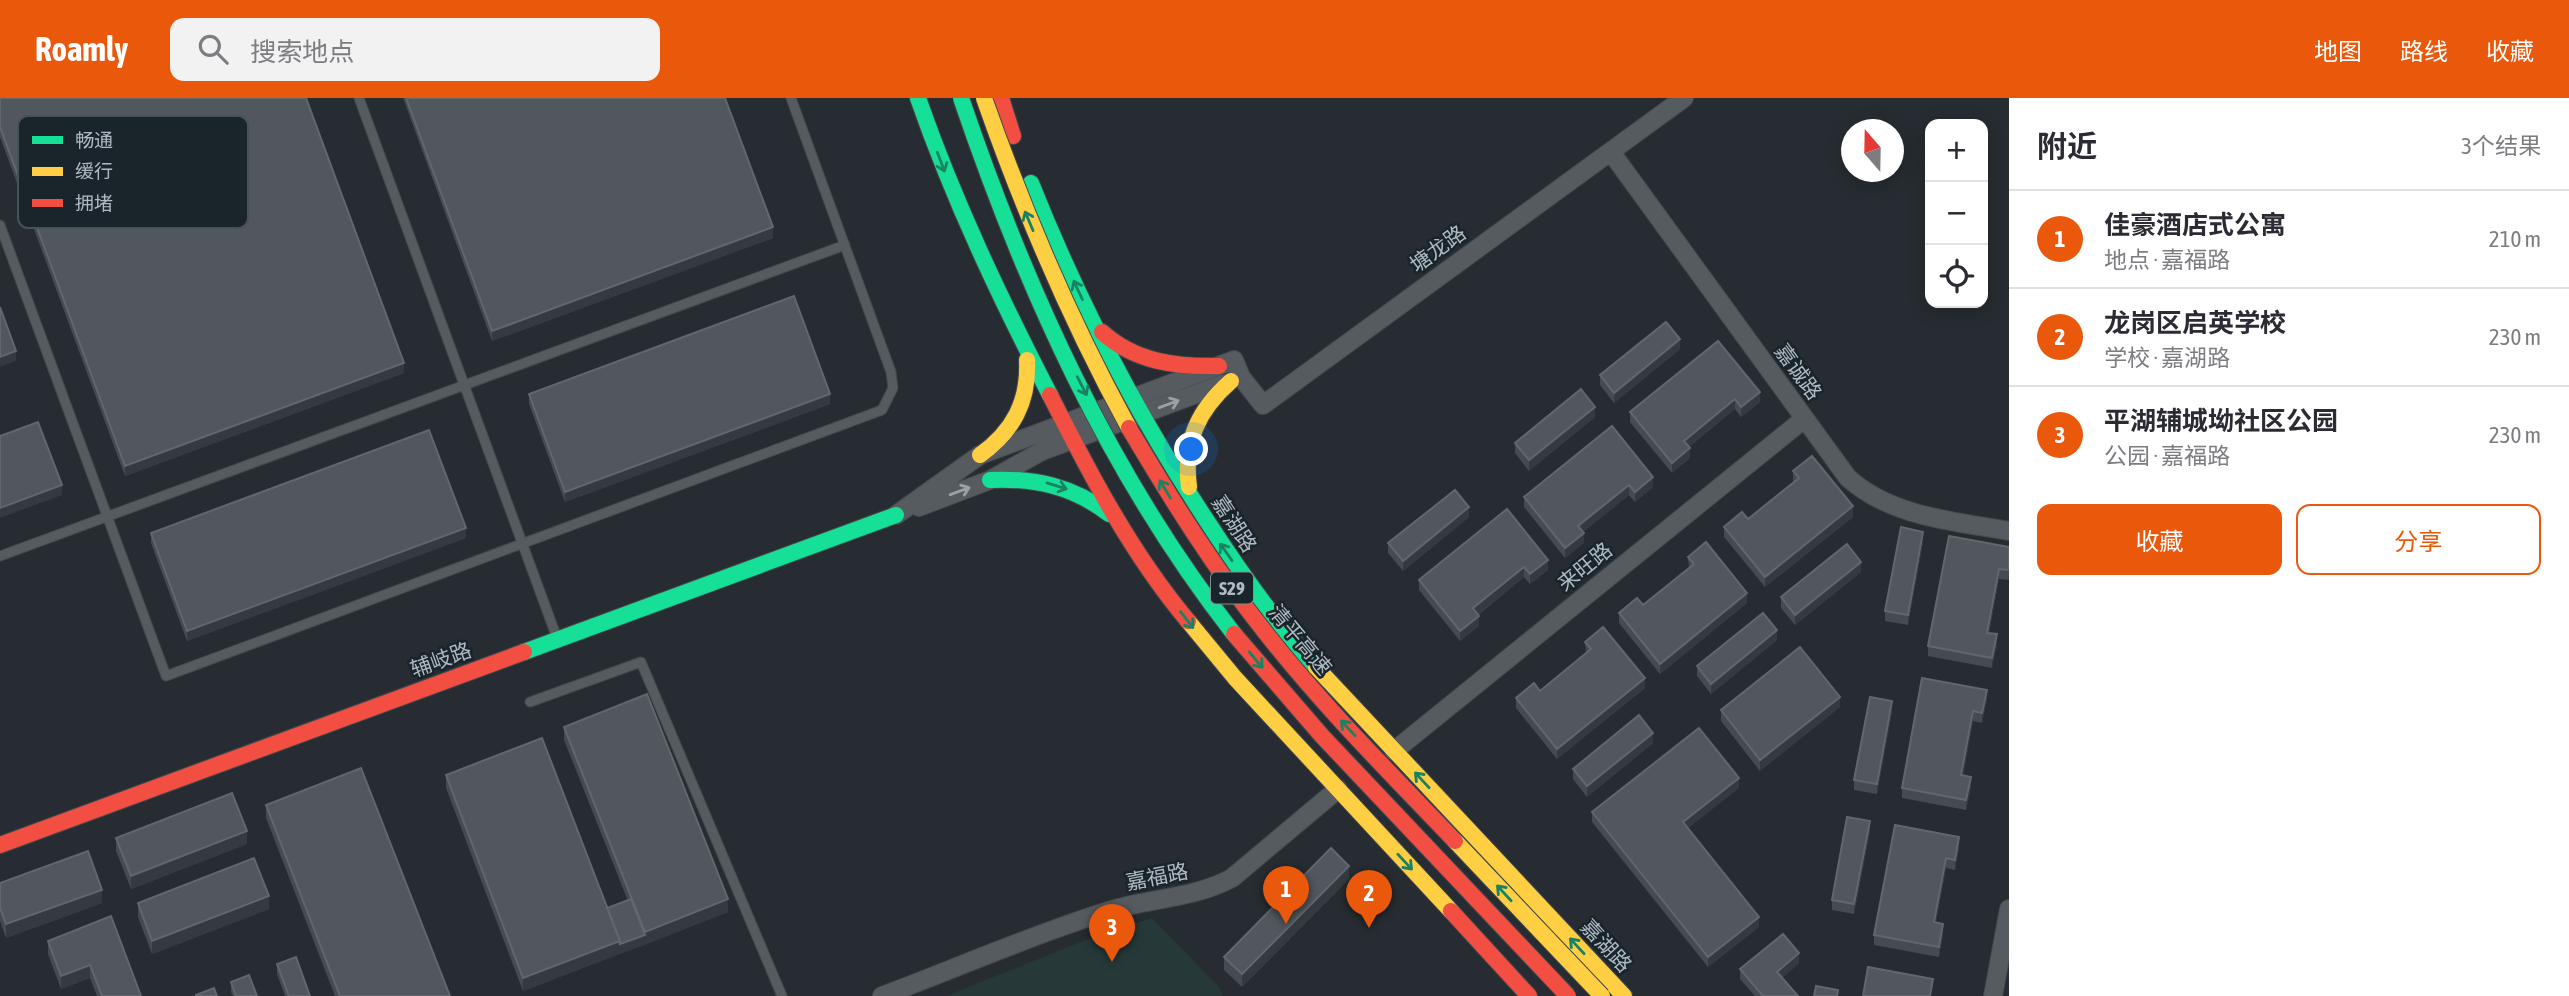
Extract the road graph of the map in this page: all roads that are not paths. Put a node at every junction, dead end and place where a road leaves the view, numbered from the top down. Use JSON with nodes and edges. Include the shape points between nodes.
{"nodes":[{"id":1,"x":359,"y":98,"type":"edge"},
{"id":2,"x":791,"y":98,"type":"edge"},
{"id":3,"x":918,"y":98,"type":"edge"},
{"id":4,"x":961,"y":98,"type":"edge"},
{"id":5,"x":984,"y":98,"type":"edge"},
{"id":6,"x":1001,"y":98,"type":"edge"},
{"id":7,"x":1684,"y":98,"type":"edge"},
{"id":8,"x":1611,"y":152,"type":"junction"},
{"id":9,"x":0,"y":225,"type":"edge"},
{"id":10,"x":845,"y":245,"type":"junction"},
{"id":11,"x":1094,"y":324,"type":"junction"},
{"id":12,"x":1023,"y":345,"type":"junction"},
{"id":13,"x":1231,"y":371,"type":"junction"},
{"id":14,"x":464,"y":385,"type":"junction"},
{"id":15,"x":1138,"y":406,"type":"junction"},
{"id":16,"x":1804,"y":419,"type":"junction"},
{"id":17,"x":1068,"y":432,"type":"junction"},
{"id":18,"x":980,"y":455,"type":"junction"},
{"id":19,"x":989,"y":480,"type":"junction"},
{"id":20,"x":1190,"y":495,"type":"junction"},
{"id":21,"x":896,"y":515,"type":"junction"},
{"id":22,"x":107,"y":516,"type":"junction"},
{"id":23,"x":1120,"y":524,"type":"junction"},
{"id":24,"x":2009,"y":531,"type":"edge"},
{"id":25,"x":523,"y":545,"type":"junction"},
{"id":26,"x":0,"y":556,"type":"edge"},
{"id":27,"x":558,"y":640,"type":"junction"},
{"id":28,"x":530,"y":702,"type":"dead end"},
{"id":29,"x":1394,"y":751,"type":"junction"},
{"id":30,"x":1338,"y":789,"type":"junction"},
{"id":31,"x":0,"y":845,"type":"edge"},
{"id":32,"x":2009,"y":909,"type":"edge"},
{"id":33,"x":782,"y":996,"type":"edge"},
{"id":34,"x":882,"y":996,"type":"edge"},
{"id":35,"x":1529,"y":996,"type":"edge"},
{"id":36,"x":1568,"y":996,"type":"edge"},
{"id":37,"x":1602,"y":996,"type":"edge"},
{"id":38,"x":1624,"y":996,"type":"edge"},
{"id":39,"x":1993,"y":996,"type":"edge"}],
"edges":[{"from":1,"to":14,"type":"lane"},
{"from":2,"to":10,"type":"lane"},
{"from":3,"to":12,"type":"main road","one_way":true,"via":[[963,217]]},
{"from":4,"to":36,"type":"main road","number":"S29","one_way":true,"bridge":true,"via":[[998,206],[1050,323],[1118,456],[1181,560],[1222,618],[1314,727]]},
{"from":37,"to":5,"type":"main road","name":"清平高速","number":"S29","one_way":true,"bridge":true,"via":[[1341,720],[1277,647],[1207,553],[1139,446],[1078,328],[1026,213]]},
{"from":11,"to":6,"type":"main road","name":"嘉湖路","one_way":true,"via":[[1035,193]]},
{"from":7,"to":8,"type":"street","name":"塘龙路"},
{"from":8,"to":13,"type":"street","name":"塘龙路","via":[[1263,405]]},
{"from":8,"to":16,"type":"street","name":"嘉诚路"},
{"from":9,"to":22,"type":"lane"},
{"from":10,"to":14,"type":"lane"},
{"from":10,"to":25,"type":"lane","via":[[893,380],[891,396],[882,410]]},
{"from":11,"to":13,"type":"main road","via":[[1119,346],[1146,358]]},
{"from":11,"to":15,"type":"main road","name":"嘉湖路"},
{"from":12,"to":17,"type":"main road"},
{"from":12,"to":18,"type":"main road","via":[[1028,376],[1022,408],[1006,435]]},
{"from":13,"to":15,"type":"street"},
{"from":13,"to":20,"type":"main road","via":[[1191,432],[1185,462]]},
{"from":14,"to":22,"type":"lane"},
{"from":14,"to":25,"type":"lane"},
{"from":15,"to":17,"type":"street"},
{"from":15,"to":20,"type":"main road","name":"嘉湖路"},
{"from":16,"to":24,"type":"street","name":"嘉诚路","via":[[1866,494],[1915,513]]},
{"from":16,"to":29,"type":"street","name":"来旺路"},
{"from":17,"to":18,"type":"street"},
{"from":17,"to":19,"type":"street"},
{"from":17,"to":23,"type":"main road"},
{"from":18,"to":21,"type":"street"},
{"from":21,"to":19,"type":"street","one_way":true},
{"from":19,"to":23,"type":"main road","one_way":true,"via":[[1024,479],[1058,485],[1090,500]]},
{"from":29,"to":20,"type":"main road","name":"嘉湖路","one_way":true,"via":[[1294,643]]},
{"from":21,"to":27,"type":"main road","name":"辅岐路"},
{"from":22,"to":25,"type":"lane","via":[[166,677]]},
{"from":22,"to":26,"type":"lane"},
{"from":23,"to":30,"type":"main road","one_way":true,"via":[[1198,635]]},
{"from":25,"to":27,"type":"lane"},
{"from":27,"to":31,"type":"main road","name":"辅岐路"},
{"from":28,"to":33,"type":"lane","via":[[641,662]]},
{"from":38,"to":29,"type":"main road","name":"嘉湖路","one_way":true},
{"from":30,"to":34,"type":"street","name":"嘉福路","via":[[1232,878],[1214,887],[1073,922]]},
{"from":30,"to":35,"type":"main road","one_way":true},
{"from":32,"to":39,"type":"street"}]}
